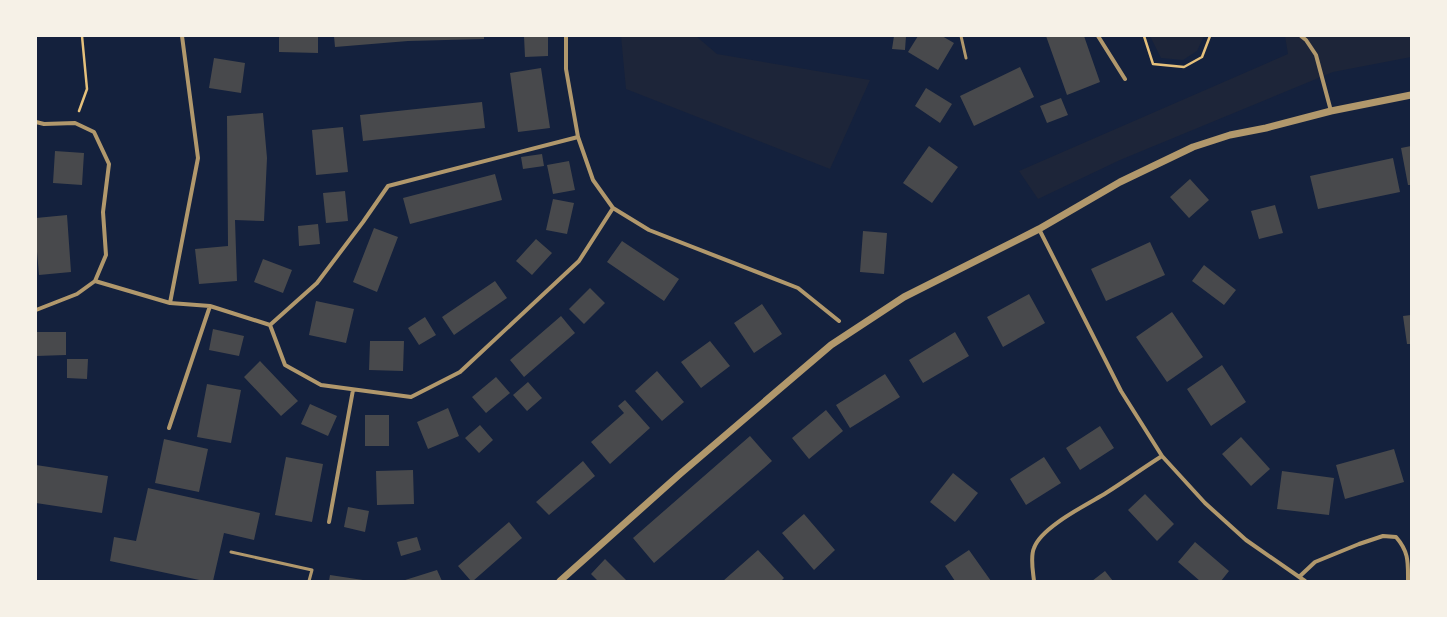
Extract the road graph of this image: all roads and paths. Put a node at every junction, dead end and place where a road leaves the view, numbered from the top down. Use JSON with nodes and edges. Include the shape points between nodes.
{"nodes":[{"id":1,"x":82,"y":36,"type":"edge"},
{"id":2,"x":182,"y":36,"type":"edge"},
{"id":3,"x":566,"y":36,"type":"edge"},
{"id":4,"x":961,"y":36,"type":"edge"},
{"id":5,"x":1098,"y":36,"type":"edge"},
{"id":6,"x":1144,"y":36,"type":"edge"},
{"id":7,"x":1210,"y":36,"type":"edge"},
{"id":8,"x":1301,"y":36,"type":"edge"},
{"id":9,"x":966,"y":58,"type":"dead end"},
{"id":10,"x":1125,"y":79,"type":"dead end"},
{"id":11,"x":1411,"y":96,"type":"edge"},
{"id":12,"x":1331,"y":111,"type":"junction"},
{"id":13,"x":36,"y":122,"type":"edge"},
{"id":14,"x":75,"y":123,"type":"junction"},
{"id":15,"x":578,"y":137,"type":"junction"},
{"id":16,"x":613,"y":208,"type":"junction"},
{"id":17,"x":1039,"y":229,"type":"junction"},
{"id":18,"x":95,"y":281,"type":"junction"},
{"id":19,"x":170,"y":303,"type":"junction"},
{"id":20,"x":210,"y":306,"type":"junction"},
{"id":21,"x":36,"y":310,"type":"edge"},
{"id":22,"x":840,"y":321,"type":"dead end"},
{"id":23,"x":270,"y":325,"type":"junction"},
{"id":24,"x":353,"y":390,"type":"junction"},
{"id":25,"x":169,"y":428,"type":"dead end"},
{"id":26,"x":1162,"y":456,"type":"junction"},
{"id":27,"x":329,"y":522,"type":"dead end"},
{"id":28,"x":231,"y":552,"type":"dead end"},
{"id":29,"x":1299,"y":577,"type":"junction"},
{"id":30,"x":310,"y":581,"type":"edge"},
{"id":31,"x":560,"y":581,"type":"edge"},
{"id":32,"x":1034,"y":581,"type":"edge"},
{"id":33,"x":1304,"y":581,"type":"edge"},
{"id":34,"x":1408,"y":581,"type":"edge"}],
"edges":[{"from":1,"to":14,"type":"path","via":[[87,89]]},
{"from":2,"to":19,"type":"street","via":[[198,158]]},
{"from":3,"to":15,"type":"street","via":[[566,69]]},
{"from":4,"to":9,"type":"lane"},
{"from":5,"to":10,"type":"street"},
{"from":6,"to":7,"type":"path","via":[[1153,64],[1184,67],[1202,57]]},
{"from":8,"to":12,"type":"street","via":[[1316,55]]},
{"from":11,"to":12,"type":"street"},
{"from":12,"to":17,"type":"street","via":[[1230,135],[1193,147],[1120,182]]},
{"from":13,"to":14,"type":"street"},
{"from":14,"to":18,"type":"street","via":[[94,132],[109,164],[103,212],[106,255]]},
{"from":15,"to":16,"type":"street","via":[[593,180]]},
{"from":15,"to":23,"type":"street","via":[[388,186],[317,283]]},
{"from":16,"to":22,"type":"street","via":[[649,230],[798,288]]},
{"from":16,"to":24,"type":"street","via":[[579,261],[460,372],[411,397]]},
{"from":17,"to":26,"type":"street","via":[[1121,391]]},
{"from":17,"to":31,"type":"street","via":[[904,297],[831,346],[680,474]]},
{"from":18,"to":19,"type":"street"},
{"from":18,"to":21,"type":"street","via":[[77,294]]},
{"from":19,"to":20,"type":"street"},
{"from":20,"to":23,"type":"street"},
{"from":20,"to":25,"type":"street"},
{"from":23,"to":24,"type":"street","via":[[285,365],[321,385]]},
{"from":24,"to":27,"type":"street"},
{"from":26,"to":29,"type":"street","via":[[1205,503],[1246,540]]},
{"from":26,"to":32,"type":"street","via":[[1063,518],[1040,537],[1034,548]]},
{"from":28,"to":30,"type":"lane","via":[[312,570]]},
{"from":29,"to":33,"type":"street"},
{"from":29,"to":34,"type":"street","via":[[1315,562],[1383,536],[1396,537],[1404,546],[1408,560]]}]}
